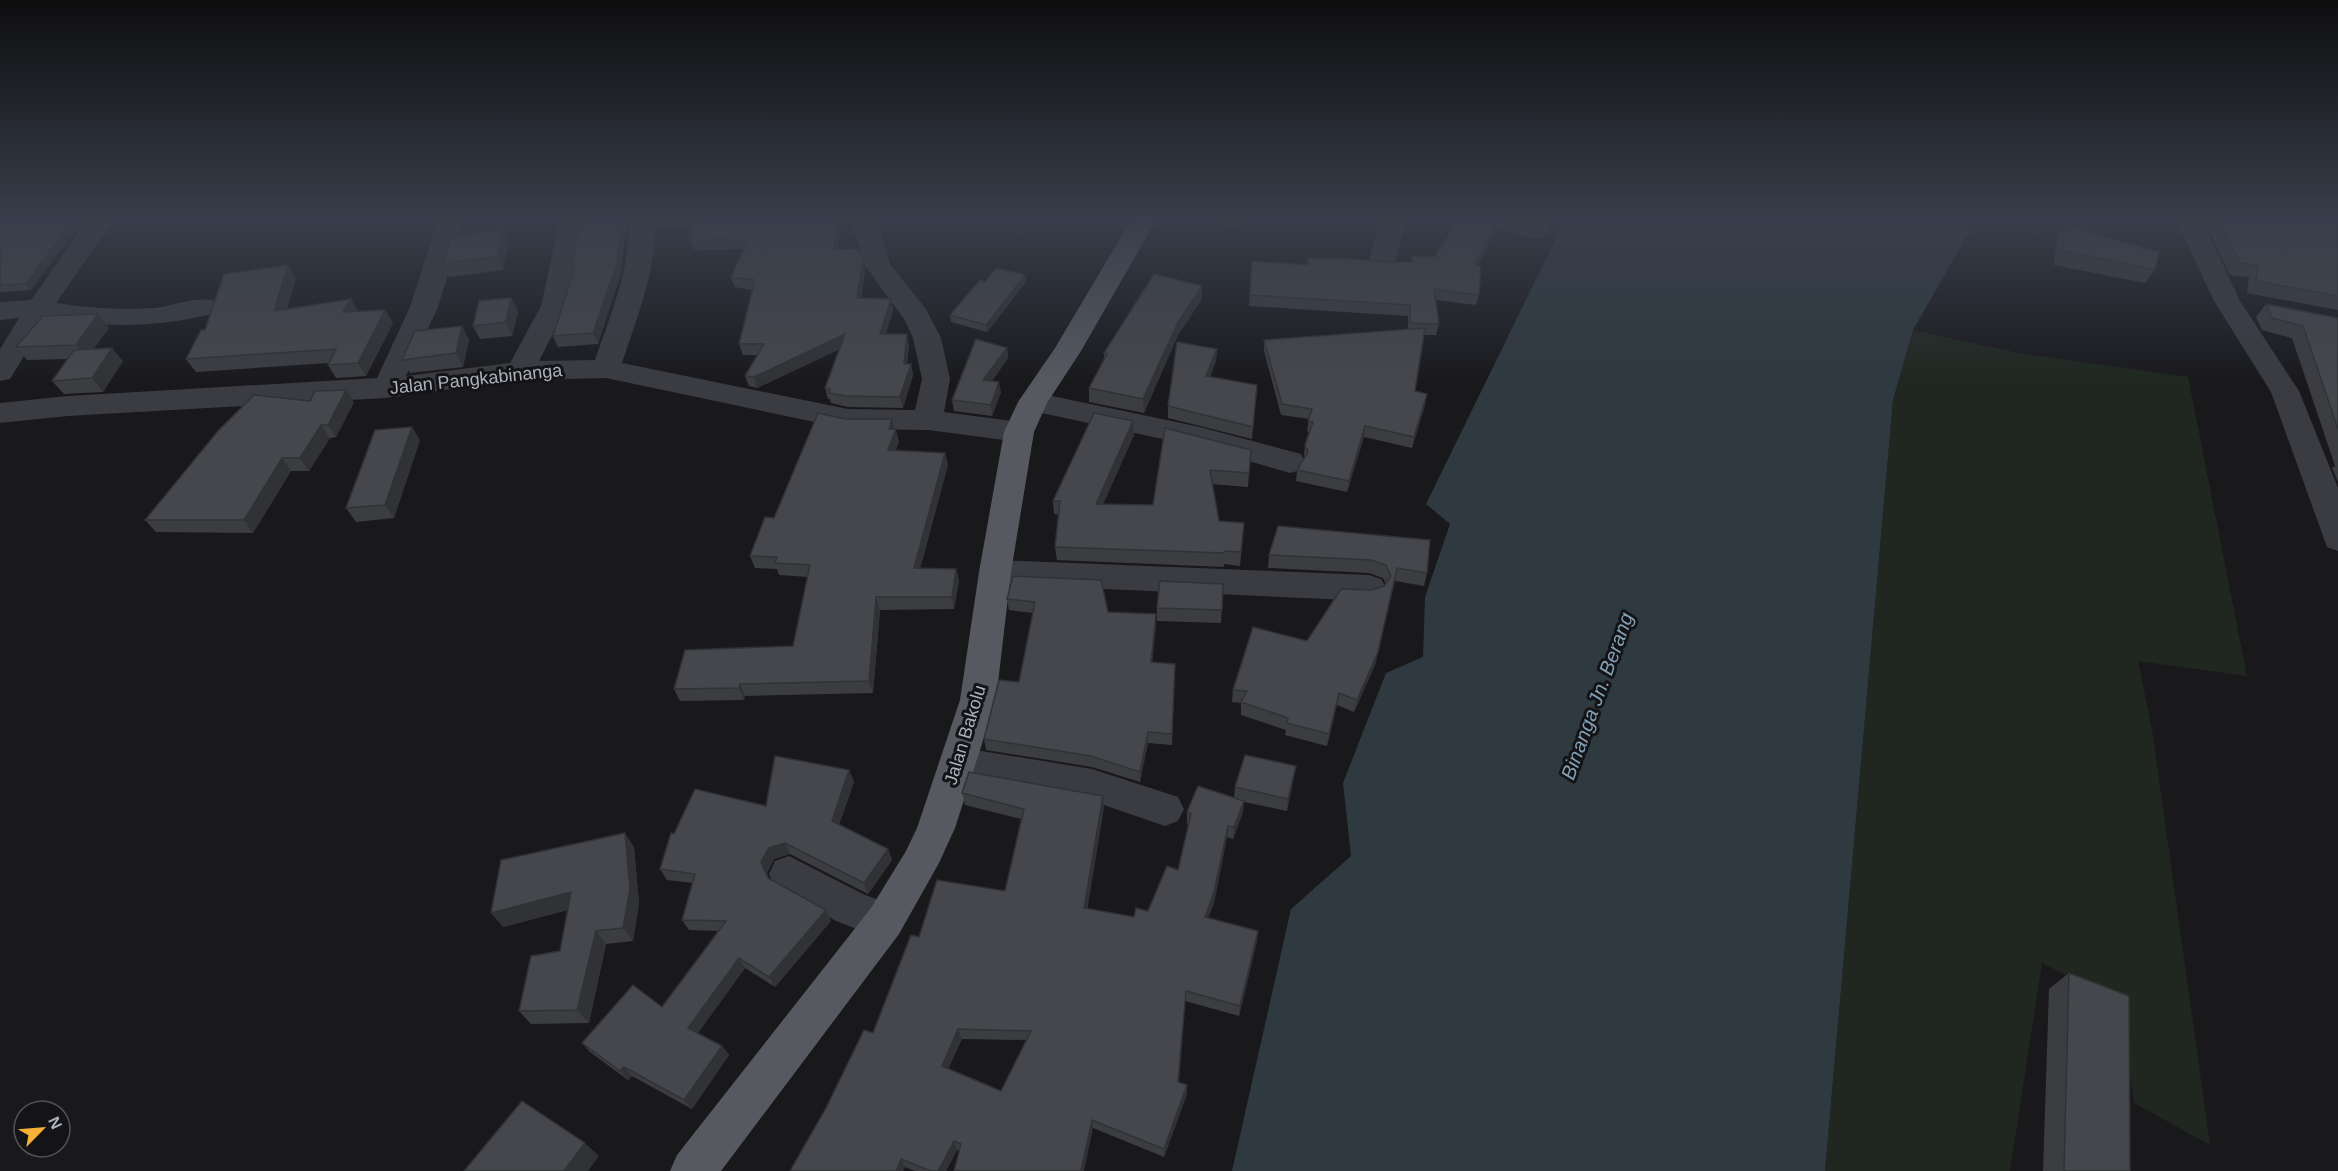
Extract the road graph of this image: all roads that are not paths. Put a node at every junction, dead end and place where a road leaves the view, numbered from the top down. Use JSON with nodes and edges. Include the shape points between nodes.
{"nodes":[{"id":1,"x":62,"y":275,"type":"edge"},
{"id":2,"x":435,"y":275,"type":"edge"},
{"id":3,"x":563,"y":275,"type":"edge"},
{"id":4,"x":634,"y":275,"type":"edge"},
{"id":5,"x":884,"y":275,"type":"edge"},
{"id":6,"x":1112,"y":275,"type":"edge"},
{"id":7,"x":2215,"y":275,"type":"edge"},
{"id":8,"x":2227,"y":301,"type":"junction"},
{"id":9,"x":205,"y":307,"type":"dead end"},
{"id":10,"x":39,"y":308,"type":"junction"},
{"id":11,"x":2259,"y":308,"type":"dead end"},
{"id":12,"x":0,"y":311,"type":"edge"},
{"id":13,"x":606,"y":369,"type":"junction"},
{"id":14,"x":520,"y":371,"type":"junction"},
{"id":15,"x":0,"y":372,"type":"edge"},
{"id":16,"x":385,"y":388,"type":"junction"},
{"id":17,"x":0,"y":413,"type":"edge"},
{"id":18,"x":928,"y":420,"type":"junction"},
{"id":19,"x":1010,"y":422,"type":"junction"},
{"id":20,"x":1290,"y":462,"type":"dead end"},
{"id":21,"x":2336,"y":522,"type":"edge"},
{"id":22,"x":995,"y":572,"type":"junction"},
{"id":23,"x":1369,"y":588,"type":"edge"},
{"id":24,"x":957,"y":764,"type":"junction"},
{"id":25,"x":1166,"y":809,"type":"dead end"},
{"id":26,"x":789,"y":874,"type":"dead end"},
{"id":27,"x":868,"y":915,"type":"junction"},
{"id":28,"x":693,"y":1171,"type":"edge"}],
"edges":[{"from":1,"to":10,"type":"street"},
{"from":2,"to":16,"type":"street","via":[[424,312],[401,364]]},
{"from":3,"to":14,"type":"street","via":[[554,306]]},
{"from":4,"to":13,"type":"street"},
{"from":5,"to":18,"type":"street","via":[[916,315],[927,338],[936,379]]},
{"from":6,"to":19,"type":"main road","name":"Jalan Bakolu","via":[[1067,351]]},
{"from":7,"to":8,"type":"street"},
{"from":8,"to":11,"type":"street"},
{"from":8,"to":21,"type":"street","via":[[2285,391]]},
{"from":9,"to":10,"type":"street","via":[[120,318]]},
{"from":10,"to":12,"type":"street"},
{"from":10,"to":15,"type":"street"},
{"from":13,"to":14,"type":"street","name":"Jalan Pangkabinanga"},
{"from":13,"to":18,"type":"street","name":"Jalan Pangkabinanga","via":[[807,412],[848,418]]},
{"from":14,"to":16,"type":"street","name":"Jalan Pangkabinanga"},
{"from":16,"to":17,"type":"street","name":"Jalan Pangkabinanga"},
{"from":18,"to":19,"type":"street","name":"Jalan Pangkabinanga"},
{"from":19,"to":20,"type":"street","name":"Jalan Pangkabinanga","via":[[1200,437]]},
{"from":19,"to":22,"type":"main road","name":"Jalan Bakolu"},
{"from":22,"to":23,"type":"street"},
{"from":22,"to":24,"type":"main road","name":"Jalan Bakolu","via":[[978,700]]},
{"from":24,"to":25,"type":"street","via":[[1092,785]]},
{"from":24,"to":27,"type":"main road","name":"Jalan Bakolu","via":[[920,863]]},
{"from":26,"to":27,"type":"street"},
{"from":27,"to":28,"type":"main road","name":"Jalan Bakolu"}]}
